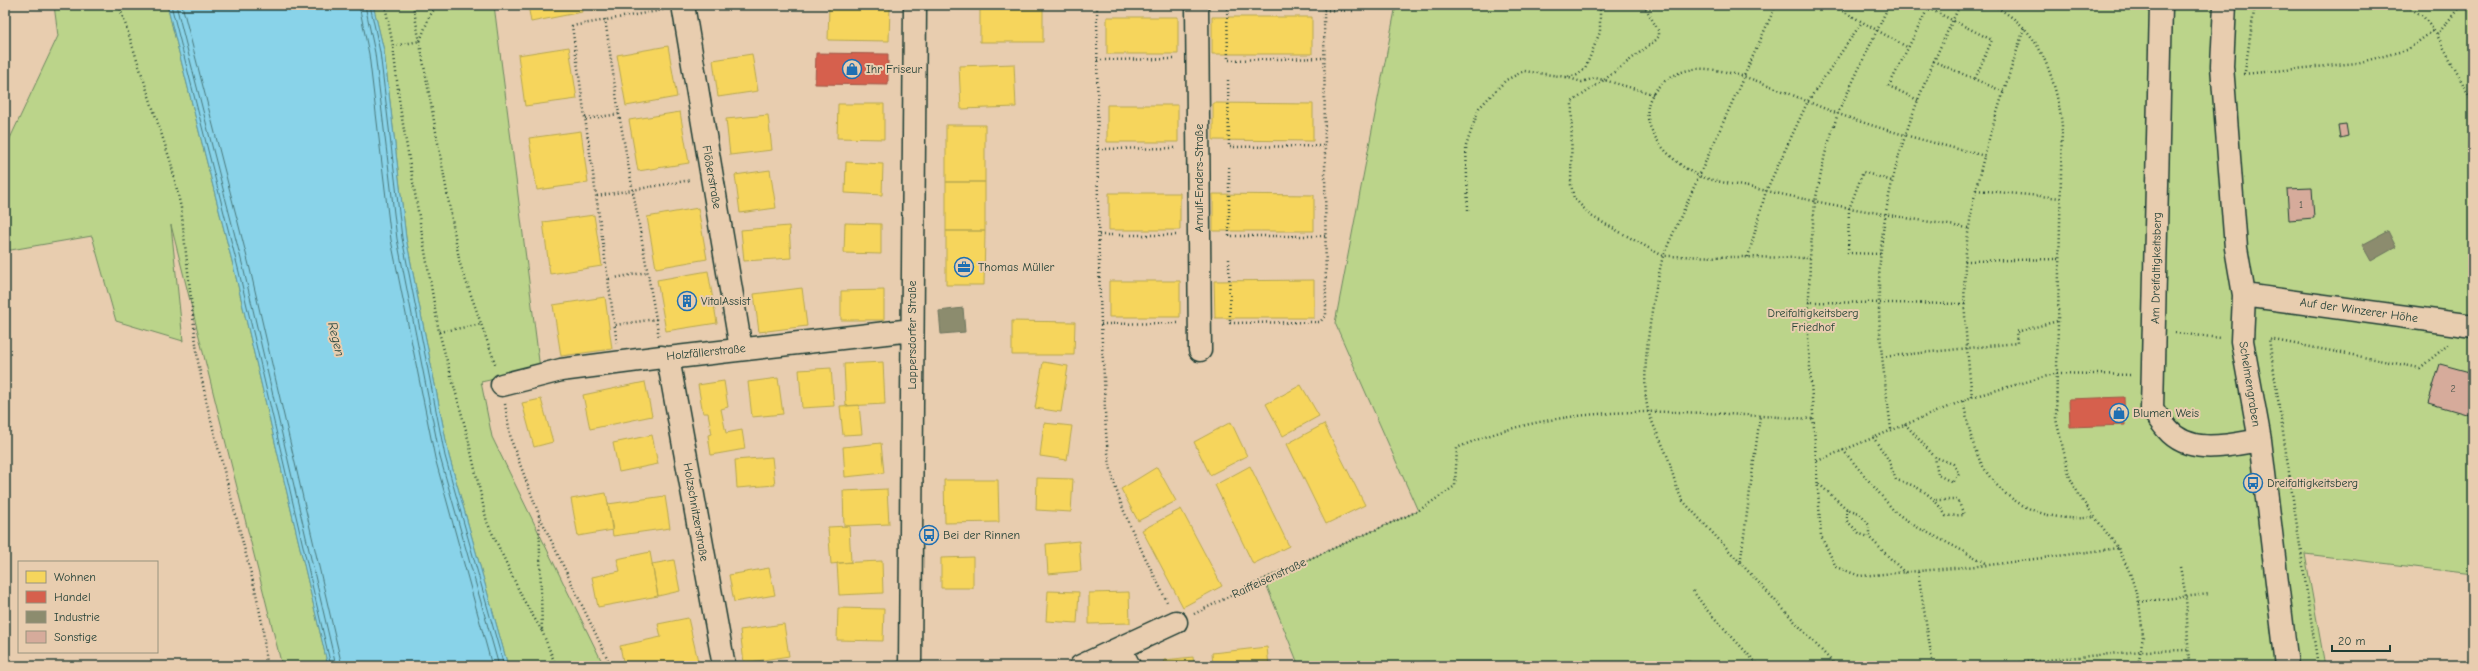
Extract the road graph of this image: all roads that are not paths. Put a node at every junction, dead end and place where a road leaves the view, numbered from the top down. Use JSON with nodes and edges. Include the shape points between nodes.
{"nodes":[{"id":1,"x":915,"y":5,"type":"edge"},
{"id":2,"x":1197,"y":5,"type":"edge"},
{"id":3,"x":2161,"y":5,"type":"edge"},
{"id":4,"x":2225,"y":5,"type":"edge"},
{"id":5,"x":683,"y":6,"type":"edge"},
{"id":6,"x":2244,"y":295,"type":"junction"},
{"id":7,"x":2472,"y":326,"type":"edge"},
{"id":8,"x":912,"y":330,"type":"junction"},
{"id":9,"x":741,"y":349,"type":"junction"},
{"id":10,"x":1200,"y":350,"type":"dead end"},
{"id":11,"x":668,"y":358,"type":"junction"},
{"id":12,"x":502,"y":385,"type":"road end"},
{"id":13,"x":2260,"y":440,"type":"junction"},
{"id":14,"x":1176,"y":622,"type":"road end"},
{"id":15,"x":1125,"y":658,"type":"edge"},
{"id":16,"x":724,"y":666,"type":"edge"},
{"id":17,"x":910,"y":666,"type":"edge"},
{"id":18,"x":1081,"y":666,"type":"edge"},
{"id":19,"x":2287,"y":666,"type":"edge"}],
"edges":[{"from":1,"to":8,"type":"street","name":"Lappersdorfer Straße"},
{"from":2,"to":10,"type":"street","name":"Arnulf-Enders-Straße"},
{"from":3,"to":13,"type":"street","name":"Am Dreifaltigkeitsberg","via":[[2152,409],[2168,431],[2188,444],[2215,447]]},
{"from":4,"to":6,"type":"street","name":"Schelmengraben","via":[[2222,66],[2236,248]]},
{"from":5,"to":9,"type":"street","name":"Flößerstraße"},
{"from":6,"to":7,"type":"street","name":"Auf der Winzerer Höhe"},
{"from":6,"to":13,"type":"street","name":"Schelmengraben","via":[[2242,341]]},
{"from":8,"to":9,"type":"street","name":"Holzfällerstraße"},
{"from":8,"to":17,"type":"street","name":"Lappersdorfer Straße"},
{"from":9,"to":11,"type":"street","name":"Holzfällerstraße"},
{"from":11,"to":12,"type":"street","name":"Holzfällerstraße","via":[[561,370]]},
{"from":11,"to":16,"type":"street","name":"Holzschnitzerstraße"},
{"from":13,"to":19,"type":"street","name":"Schelmengraben"},
{"from":14,"to":15,"type":"street"},
{"from":15,"to":18,"type":"street"}]}
